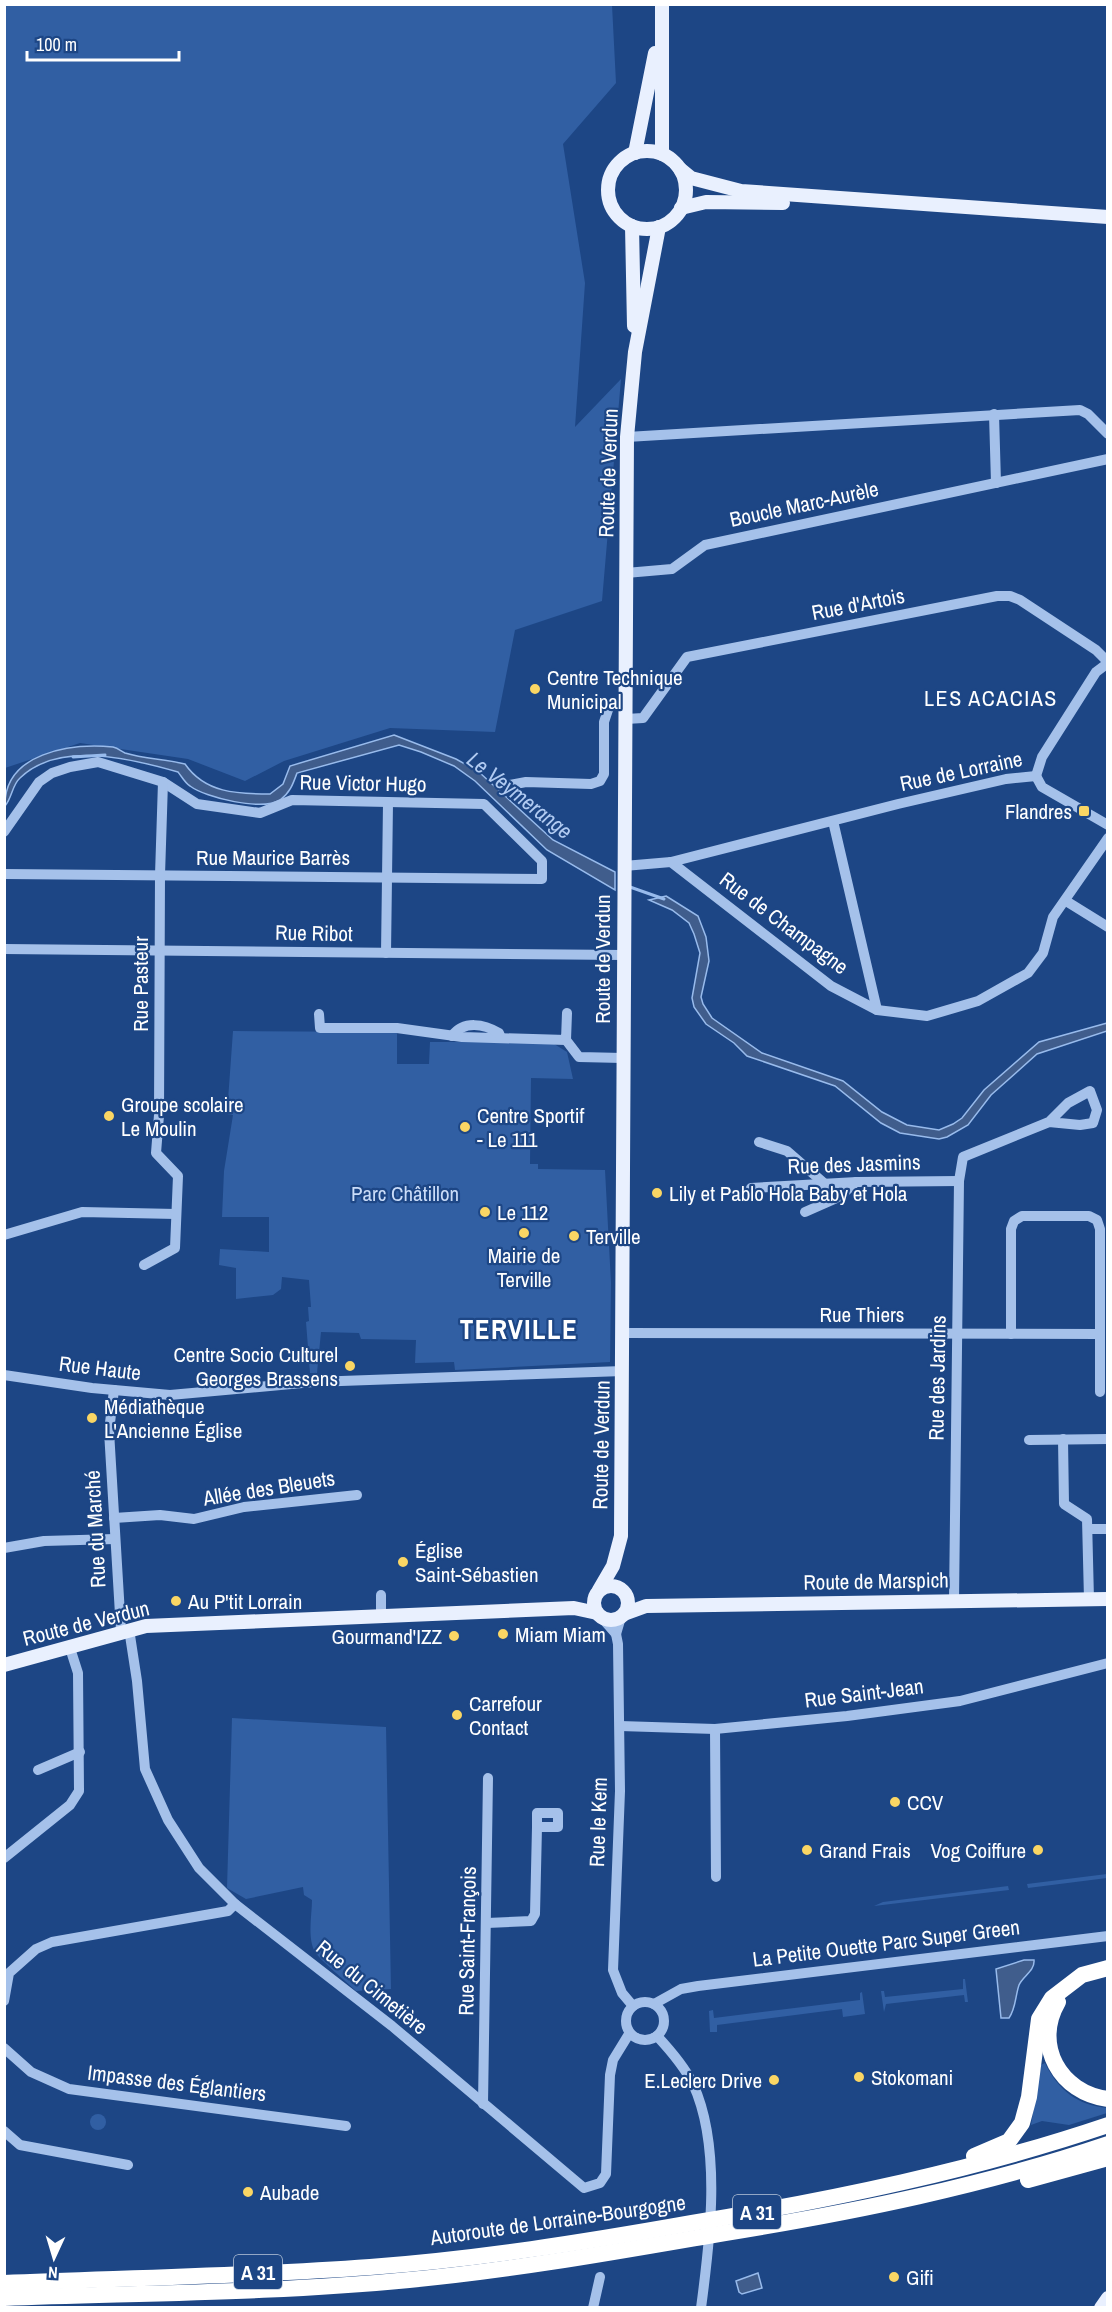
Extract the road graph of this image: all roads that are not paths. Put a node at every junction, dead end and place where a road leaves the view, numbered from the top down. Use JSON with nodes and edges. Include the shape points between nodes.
{"nodes":[{"id":1,"x":662,"y":4,"type":"edge"},
{"id":2,"x":661,"y":24,"type":"junction"},
{"id":3,"x":635,"y":153,"type":"junction"},
{"id":4,"x":662,"y":154,"type":"junction"},
{"id":5,"x":680,"y":169,"type":"junction"},
{"id":6,"x":902,"y":203,"type":"junction"},
{"id":7,"x":681,"y":208,"type":"junction"},
{"id":8,"x":1107,"y":217,"type":"edge"},
{"id":9,"x":632,"y":226,"type":"junction"},
{"id":10,"x":659,"y":227,"type":"junction"},
{"id":11,"x":635,"y":352,"type":"junction"},
{"id":12,"x":994,"y":414,"type":"junction"},
{"id":13,"x":1107,"y":434,"type":"edge"},
{"id":14,"x":627,"y":437,"type":"junction"},
{"id":15,"x":1107,"y":459,"type":"edge"},
{"id":16,"x":996,"y":483,"type":"junction"},
{"id":17,"x":626,"y":573,"type":"junction"},
{"id":18,"x":1107,"y":663,"type":"edge"},
{"id":19,"x":626,"y":701,"type":"junction"},
{"id":20,"x":626,"y":719,"type":"junction"},
{"id":21,"x":1036,"y":776,"type":"junction"},
{"id":22,"x":163,"y":782,"type":"junction"},
{"id":23,"x":510,"y":785,"type":"dead end"},
{"id":24,"x":388,"y":803,"type":"junction"},
{"id":25,"x":833,"y":820,"type":"junction"},
{"id":26,"x":1107,"y":825,"type":"edge"},
{"id":27,"x":4,"y":831,"type":"edge"},
{"id":28,"x":1107,"y":838,"type":"edge"},
{"id":29,"x":671,"y":862,"type":"junction"},
{"id":30,"x":624,"y":866,"type":"junction"},
{"id":31,"x":4,"y":874,"type":"edge"},
{"id":32,"x":160,"y":875,"type":"junction"},
{"id":33,"x":388,"y":877,"type":"junction"},
{"id":34,"x":542,"y":879,"type":"joint"},
{"id":35,"x":1066,"y":901,"type":"junction"},
{"id":36,"x":1107,"y":927,"type":"edge"},
{"id":37,"x":4,"y":949,"type":"edge"},
{"id":38,"x":159,"y":951,"type":"junction"},
{"id":39,"x":386,"y":953,"type":"junction"},
{"id":40,"x":623,"y":955,"type":"junction"},
{"id":41,"x":877,"y":1010,"type":"junction"},
{"id":42,"x":567,"y":1013,"type":"dead end"},
{"id":43,"x":319,"y":1014,"type":"dead end"},
{"id":44,"x":566,"y":1040,"type":"junction"},
{"id":45,"x":623,"y":1058,"type":"junction"},
{"id":46,"x":1049,"y":1122,"type":"dead end"},
{"id":47,"x":759,"y":1142,"type":"dead end"},
{"id":48,"x":959,"y":1181,"type":"junction"},
{"id":49,"x":857,"y":1182,"type":"junction"},
{"id":50,"x":825,"y":1184,"type":"junction"},
{"id":51,"x":751,"y":1188,"type":"dead end"},
{"id":52,"x":805,"y":1212,"type":"dead end"},
{"id":53,"x":176,"y":1214,"type":"junction"},
{"id":54,"x":4,"y":1235,"type":"edge"},
{"id":55,"x":144,"y":1265,"type":"dead end"},
{"id":56,"x":623,"y":1332,"type":"junction"},
{"id":57,"x":957,"y":1334,"type":"junction"},
{"id":58,"x":1011,"y":1334,"type":"junction"},
{"id":59,"x":1100,"y":1334,"type":"junction"},
{"id":60,"x":623,"y":1371,"type":"junction"},
{"id":61,"x":4,"y":1375,"type":"edge"},
{"id":62,"x":114,"y":1390,"type":"junction"},
{"id":63,"x":1100,"y":1392,"type":"dead end"},
{"id":64,"x":1063,"y":1439,"type":"junction"},
{"id":65,"x":1107,"y":1439,"type":"edge"},
{"id":66,"x":1029,"y":1440,"type":"dead end"},
{"id":67,"x":357,"y":1495,"type":"dead end"},
{"id":68,"x":114,"y":1518,"type":"junction"},
{"id":69,"x":1088,"y":1529,"type":"junction"},
{"id":70,"x":1107,"y":1529,"type":"edge"},
{"id":71,"x":115,"y":1539,"type":"junction"},
{"id":72,"x":4,"y":1548,"type":"edge"},
{"id":73,"x":614,"y":1566,"type":"junction"},
{"id":74,"x":597,"y":1593,"type":"junction"},
{"id":75,"x":623,"y":1593,"type":"junction"},
{"id":76,"x":381,"y":1594,"type":"dead end"},
{"id":77,"x":1089,"y":1599,"type":"junction"},
{"id":78,"x":1107,"y":1599,"type":"edge"},
{"id":79,"x":954,"y":1601,"type":"junction"},
{"id":80,"x":646,"y":1606,"type":"junction"},
{"id":81,"x":574,"y":1608,"type":"junction"},
{"id":82,"x":622,"y":1615,"type":"junction"},
{"id":83,"x":599,"y":1616,"type":"junction"},
{"id":84,"x":381,"y":1617,"type":"junction"},
{"id":85,"x":125,"y":1630,"type":"junction"},
{"id":86,"x":615,"y":1634,"type":"junction"},
{"id":87,"x":70,"y":1648,"type":"junction"},
{"id":88,"x":1107,"y":1663,"type":"edge"},
{"id":89,"x":4,"y":1665,"type":"edge"},
{"id":90,"x":620,"y":1726,"type":"junction"},
{"id":91,"x":715,"y":1729,"type":"junction"},
{"id":92,"x":80,"y":1752,"type":"junction"},
{"id":93,"x":38,"y":1770,"type":"dead end"},
{"id":94,"x":488,"y":1778,"type":"dead end"},
{"id":95,"x":537,"y":1827,"type":"dead end"},
{"id":96,"x":4,"y":1858,"type":"edge"},
{"id":97,"x":716,"y":1877,"type":"dead end"},
{"id":98,"x":235,"y":1904,"type":"junction"},
{"id":99,"x":487,"y":1923,"type":"junction"},
{"id":100,"x":1107,"y":1936,"type":"edge"},
{"id":101,"x":1107,"y":1968,"type":"edge"},
{"id":102,"x":1071,"y":1983,"type":"junction"},
{"id":103,"x":671,"y":1997,"type":"junction"},
{"id":104,"x":4,"y":2001,"type":"edge"},
{"id":105,"x":654,"y":2004,"type":"junction"},
{"id":106,"x":633,"y":2006,"type":"junction"},
{"id":107,"x":663,"y":2013,"type":"junction"},
{"id":108,"x":630,"y":2034,"type":"junction"},
{"id":109,"x":657,"y":2036,"type":"junction"},
{"id":110,"x":8,"y":2052,"type":"edge"},
{"id":111,"x":1107,"y":2099,"type":"edge"},
{"id":112,"x":483,"y":2104,"type":"junction"},
{"id":113,"x":1107,"y":2125,"type":"edge"},
{"id":114,"x":346,"y":2126,"type":"dead end"},
{"id":115,"x":4,"y":2131,"type":"edge"},
{"id":116,"x":1107,"y":2144,"type":"edge"},
{"id":117,"x":1107,"y":2158,"type":"edge"},
{"id":118,"x":128,"y":2165,"type":"dead end"},
{"id":119,"x":930,"y":2178,"type":"junction"},
{"id":120,"x":951,"y":2190,"type":"junction"},
{"id":121,"x":600,"y":2277,"type":"dead end"},
{"id":122,"x":4,"y":2280,"type":"edge"},
{"id":123,"x":4,"y":2298,"type":"edge"},
{"id":124,"x":1107,"y":2298,"type":"edge"},
{"id":125,"x":593,"y":2307,"type":"edge"},
{"id":126,"x":700,"y":2307,"type":"edge"},
{"id":127,"x":1101,"y":2307,"type":"edge"}],
"edges":[{"from":1,"to":2,"type":"main road"},
{"from":2,"to":3,"type":"main road"},
{"from":2,"to":4,"type":"main road"},
{"from":3,"to":4,"type":"main road"},
{"from":3,"to":9,"type":"main road","via":[[615,166],[607,188],[613,211]]},
{"from":4,"to":5,"type":"main road"},
{"from":5,"to":6,"type":"main road","via":[[691,178],[741,191]]},
{"from":5,"to":7,"type":"main road","via":[[686,188]]},
{"from":6,"to":7,"type":"main road","via":[[706,202]]},
{"from":6,"to":8,"type":"main road"},
{"from":7,"to":10,"type":"main road","via":[[676,217]]},
{"from":9,"to":10,"type":"main road"},
{"from":9,"to":11,"type":"main road","name":"Route de Verdun"},
{"from":10,"to":11,"type":"main road","name":"Route de Verdun"},
{"from":11,"to":14,"type":"main road","name":"Route de Verdun"},
{"from":12,"to":13,"type":"street","via":[[1080,410]]},
{"from":12,"to":14,"type":"street"},
{"from":12,"to":16,"type":"street"},
{"from":14,"to":17,"type":"main road","name":"Route de Verdun"},
{"from":15,"to":16,"type":"street","name":"Boucle Marc-Aurèle"},
{"from":16,"to":17,"type":"street","name":"Boucle Marc-Aurèle","via":[[705,544],[672,569]]},
{"from":17,"to":19,"type":"main road","name":"Route de Verdun"},
{"from":18,"to":20,"type":"street","name":"Rue d'Artois","via":[[1096,650],[1020,600],[997,596],[687,657],[643,718]]},
{"from":18,"to":21,"type":"street","name":"Rue de Lorraine","via":[[1096,672],[1042,757]]},
{"from":19,"to":20,"type":"main road","name":"Route de Verdun"},
{"from":19,"to":23,"type":"street","via":[[610,704],[604,722],[604,774],[600,781]]},
{"from":20,"to":30,"type":"main road","name":"Route de Verdun"},
{"from":21,"to":25,"type":"street","name":"Rue de Lorraine","via":[[1006,779]]},
{"from":21,"to":26,"type":"street","via":[[1042,787]]},
{"from":22,"to":24,"type":"street","name":"Rue Victor Hugo","via":[[197,804],[260,813],[292,800]]},
{"from":22,"to":27,"type":"street","name":"Rue Victor Hugo","via":[[99,762],[70,766],[39,782]]},
{"from":22,"to":32,"type":"street","name":"Rue Pasteur"},
{"from":24,"to":33,"type":"street"},
{"from":24,"to":34,"type":"street","name":"Rue Victor Hugo","via":[[484,804],[542,861]]},
{"from":25,"to":29,"type":"street","name":"Rue de Lorraine"},
{"from":25,"to":41,"type":"street","name":"Rue de Champagne"},
{"from":28,"to":35,"type":"street","name":"Rue de Champagne"},
{"from":29,"to":30,"type":"street","name":"Rue de Lorraine"},
{"from":29,"to":41,"type":"street","name":"Rue de Champagne","via":[[831,986]]},
{"from":30,"to":40,"type":"main road","name":"Route de Verdun"},
{"from":31,"to":32,"type":"street","name":"Rue Maurice Barrès"},
{"from":32,"to":33,"type":"street","name":"Rue Maurice Barrès"},
{"from":32,"to":38,"type":"street","name":"Rue Pasteur"},
{"from":33,"to":34,"type":"street","name":"Rue Maurice Barrès"},
{"from":33,"to":39,"type":"street"},
{"from":35,"to":36,"type":"street"},
{"from":35,"to":41,"type":"street","name":"Rue de Champagne","via":[[1053,917],[1043,953],[1028,973],[1012,984],[978,1001],[927,1016]]},
{"from":37,"to":38,"type":"street","name":"Rue Ribot"},
{"from":38,"to":39,"type":"street","name":"Rue Ribot"},
{"from":38,"to":53,"type":"street","name":"Rue Pasteur","via":[[156,1153],[178,1176]]},
{"from":39,"to":40,"type":"street","name":"Rue Ribot"},
{"from":40,"to":45,"type":"main road","name":"Route de Verdun"},
{"from":42,"to":44,"type":"street"},
{"from":43,"to":44,"type":"street","via":[[320,1028],[397,1028],[452,1036]]},
{"from":44,"to":45,"type":"street","via":[[579,1057]]},
{"from":45,"to":56,"type":"main road","name":"Route de Verdun"},
{"from":46,"to":48,"type":"street","name":"Rue des Jardins","via":[[963,1157]]},
{"from":47,"to":50,"type":"street","via":[[787,1151]]},
{"from":48,"to":49,"type":"street","name":"Rue des Jasmins"},
{"from":48,"to":57,"type":"street","name":"Rue des Jardins"},
{"from":49,"to":50,"type":"street","name":"Rue des Jasmins"},
{"from":49,"to":52,"type":"street","via":[[839,1197]]},
{"from":50,"to":51,"type":"street","name":"Rue des Jasmins"},
{"from":53,"to":54,"type":"street","via":[[81,1212]]},
{"from":53,"to":55,"type":"street","via":[[175,1248]]},
{"from":56,"to":57,"type":"street","name":"Rue Thiers"},
{"from":56,"to":60,"type":"main road","name":"Route de Verdun"},
{"from":57,"to":58,"type":"street","name":"Rue Thiers"},
{"from":57,"to":79,"type":"street","name":"Rue des Jardins"},
{"from":58,"to":59,"type":"street","name":"Rue Thiers"},
{"from":58,"to":59,"type":"street","via":[[1011,1229],[1022,1216],[1089,1216],[1097,1220]]},
{"from":59,"to":63,"type":"street"},
{"from":60,"to":62,"type":"street","name":"Rue Haute","via":[[321,1382],[170,1395]]},
{"from":60,"to":73,"type":"main road","name":"Route de Verdun","via":[[621,1536]]},
{"from":61,"to":62,"type":"street","name":"Rue Haute"},
{"from":62,"to":68,"type":"street","name":"Rue du Marché","via":[[109,1431]]},
{"from":64,"to":65,"type":"street"},
{"from":64,"to":66,"type":"street"},
{"from":64,"to":69,"type":"street","via":[[1064,1504],[1087,1519]]},
{"from":67,"to":68,"type":"street","name":"Allée des Bleuets","via":[[244,1507],[194,1519],[160,1515]]},
{"from":68,"to":71,"type":"street","name":"Rue du Marché"},
{"from":69,"to":70,"type":"street"},
{"from":69,"to":77,"type":"street"},
{"from":71,"to":72,"type":"street","via":[[44,1541]]},
{"from":71,"to":85,"type":"street","name":"Rue du Marché"},
{"from":73,"to":74,"type":"main road","name":"Route de Verdun"},
{"from":73,"to":75,"type":"main road","name":"Route de Verdun"},
{"from":74,"to":75,"type":"main road","via":[[609,1586]]},
{"from":74,"to":81,"type":"main road","name":"Route de Verdun"},
{"from":74,"to":83,"type":"main road","via":[[593,1604]]},
{"from":75,"to":80,"type":"main road","name":"Route de Marspich"},
{"from":75,"to":82,"type":"main road","via":[[628,1606]]},
{"from":76,"to":84,"type":"street"},
{"from":77,"to":78,"type":"main road","name":"Route de Marspich"},
{"from":77,"to":79,"type":"main road","name":"Route de Marspich"},
{"from":79,"to":80,"type":"main road","name":"Route de Marspich"},
{"from":80,"to":82,"type":"main road","name":"Route de Marspich"},
{"from":81,"to":83,"type":"main road","name":"Route de Verdun"},
{"from":81,"to":84,"type":"main road","name":"Route de Verdun"},
{"from":82,"to":83,"type":"main road","via":[[612,1620]]},
{"from":82,"to":86,"type":"street","name":"Rue le Kem"},
{"from":83,"to":86,"type":"street"},
{"from":84,"to":85,"type":"main road","name":"Route de Verdun"},
{"from":85,"to":87,"type":"main road","name":"Route de Verdun"},
{"from":85,"to":98,"type":"street","name":"Rue du Cimetière","via":[[137,1681],[145,1770],[179,1841],[211,1883]]},
{"from":86,"to":90,"type":"street","name":"Rue le Kem"},
{"from":87,"to":89,"type":"main road","name":"Route de Verdun"},
{"from":87,"to":92,"type":"street","via":[[78,1673]]},
{"from":88,"to":91,"type":"street","name":"Rue Saint-Jean","via":[[960,1701]]},
{"from":90,"to":91,"type":"street","name":"Rue Saint-Jean"},
{"from":90,"to":106,"type":"street","name":"Rue le Kem","via":[[614,1970],[622,1993]]},
{"from":91,"to":97,"type":"street"},
{"from":92,"to":93,"type":"street"},
{"from":92,"to":96,"type":"street","via":[[76,1798]]},
{"from":94,"to":99,"type":"street","name":"Rue Saint-François"},
{"from":95,"to":99,"type":"street","via":[[536,1914],[523,1923]]},
{"from":98,"to":104,"type":"street","via":[[228,1911],[52,1942],[36,1949],[9,1973]]},
{"from":98,"to":112,"type":"street","name":"Rue du Cimetière","via":[[384,2020]]},
{"from":99,"to":112,"type":"street","name":"Rue Saint-François"},
{"from":100,"to":103,"type":"street","name":"La Petite Ouette Parc Super Green","via":[[698,1986],[681,1989]]},
{"from":101,"to":102,"type":"highway","via":[[1082,1975]]},
{"from":102,"to":111,"type":"highway","via":[[1056,2006],[1049,2050],[1074,2089]]},
{"from":102,"to":119,"type":"highway","via":[[1052,1998],[1039,2019],[1029,2097],[1022,2123],[1009,2141]]},
{"from":103,"to":105,"type":"street","name":"La Petite Ouette Parc Super Green"},
{"from":103,"to":107,"type":"street"},
{"from":105,"to":106,"type":"street","via":[[643,2002]]},
{"from":105,"to":107,"type":"street"},
{"from":106,"to":108,"type":"street","via":[[626,2016]]},
{"from":107,"to":109,"type":"street","via":[[664,2026]]},
{"from":108,"to":109,"type":"street","via":[[646,2041]]},
{"from":108,"to":112,"type":"street","name":"Rue du Cimetière","via":[[613,2060],[606,2174],[593,2187],[575,2183]]},
{"from":109,"to":126,"type":"street","via":[[682,2066],[702,2110],[708,2146],[710,2201]]},
{"from":110,"to":114,"type":"street","name":"Impasse des Églantiers","via":[[31,2072],[69,2089]]},
{"from":113,"to":119,"type":"highway","name":"Autoroute de Lorraine-Bourgogne","number":"A 31"},
{"from":115,"to":118,"type":"street","via":[[20,2145]]},
{"from":116,"to":120,"type":"highway","name":"Autoroute de Lorraine-Bourgogne","number":"A 31"},
{"from":117,"to":120,"type":"highway","via":[[972,2193]]},
{"from":119,"to":122,"type":"highway","name":"Autoroute de Lorraine-Bourgogne","number":"A 31","via":[[775,2209],[477,2257],[368,2267]]},
{"from":120,"to":123,"type":"highway","name":"Autoroute de Lorraine-Bourgogne","number":"A 31","via":[[783,2224],[478,2272],[352,2284]]},
{"from":121,"to":125,"type":"street"},
{"from":124,"to":127,"type":"main road"}]}
